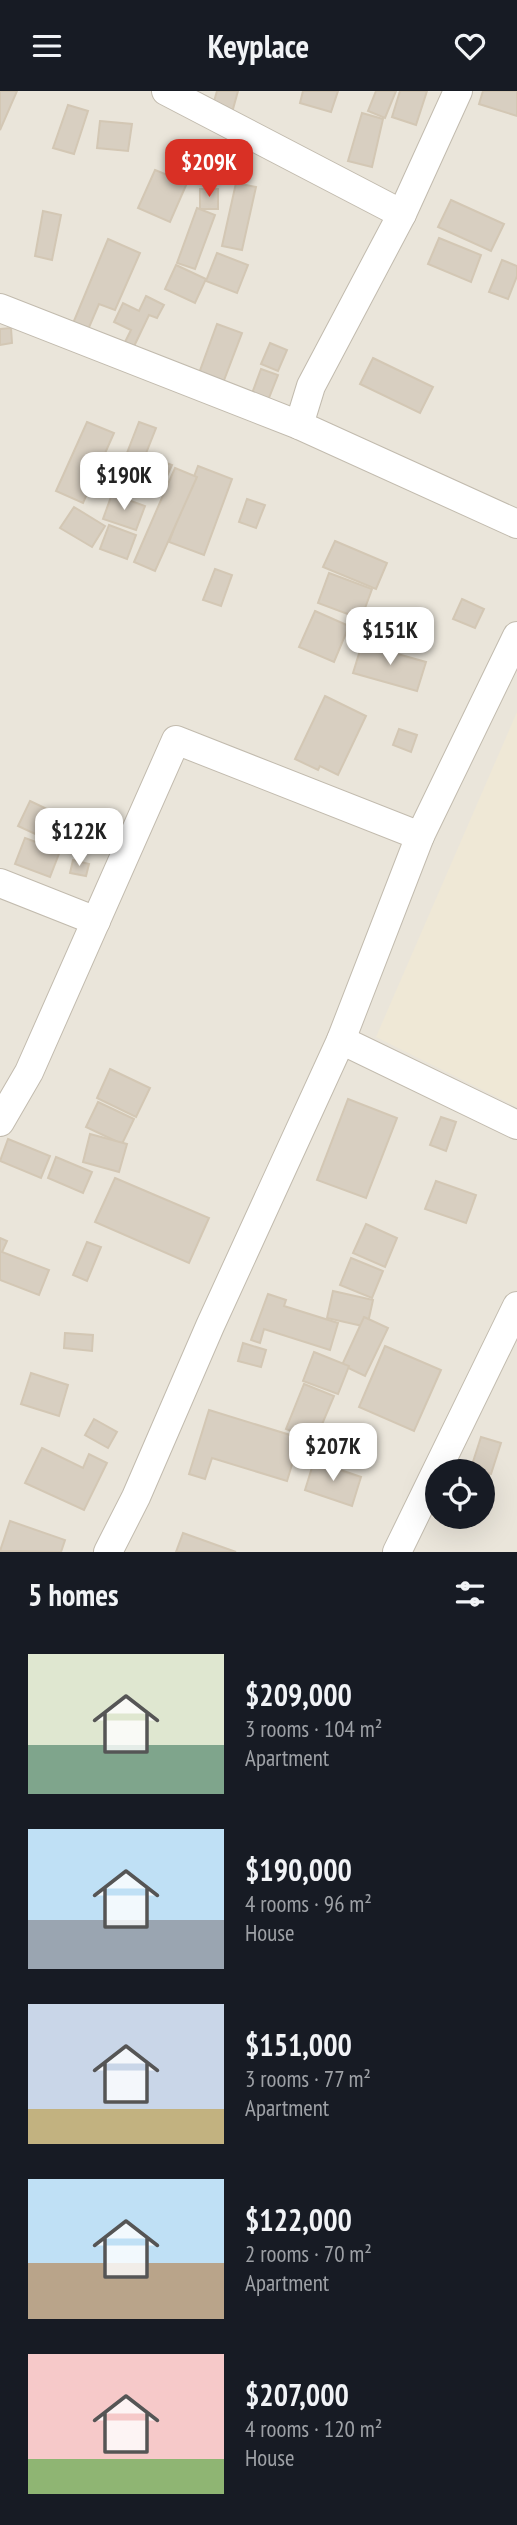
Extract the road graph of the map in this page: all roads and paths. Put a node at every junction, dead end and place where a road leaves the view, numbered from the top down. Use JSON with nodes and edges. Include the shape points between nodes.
{"nodes":[{"id":1,"x":166,"y":91,"type":"edge"},
{"id":2,"x":458,"y":91,"type":"edge"},
{"id":3,"x":402,"y":213,"type":"junction"},
{"id":4,"x":0,"y":309,"type":"edge"},
{"id":5,"x":299,"y":425,"type":"junction"},
{"id":6,"x":517,"y":524,"type":"edge"},
{"id":7,"x":517,"y":636,"type":"edge"},
{"id":8,"x":420,"y":836,"type":"junction"},
{"id":9,"x":0,"y":883,"type":"edge"},
{"id":10,"x":96,"y":921,"type":"junction"},
{"id":11,"x":341,"y":1039,"type":"junction"},
{"id":12,"x":0,"y":1122,"type":"edge"},
{"id":13,"x":517,"y":1125,"type":"edge"},
{"id":14,"x":517,"y":1306,"type":"edge"},
{"id":15,"x":108,"y":1552,"type":"edge"},
{"id":16,"x":397,"y":1552,"type":"edge"}],
"edges":[{"from":1,"to":3,"type":"street"},
{"from":2,"to":3,"type":"street"},
{"from":3,"to":5,"type":"street","via":[[311,386]]},
{"from":4,"to":5,"type":"street"},
{"from":5,"to":6,"type":"street"},
{"from":7,"to":8,"type":"street"},
{"from":8,"to":10,"type":"street","via":[[176,740]]},
{"from":8,"to":11,"type":"street"},
{"from":9,"to":10,"type":"street"},
{"from":10,"to":12,"type":"street","via":[[29,1072]]},
{"from":11,"to":13,"type":"street"},
{"from":11,"to":15,"type":"street"},
{"from":14,"to":16,"type":"street"}]}
